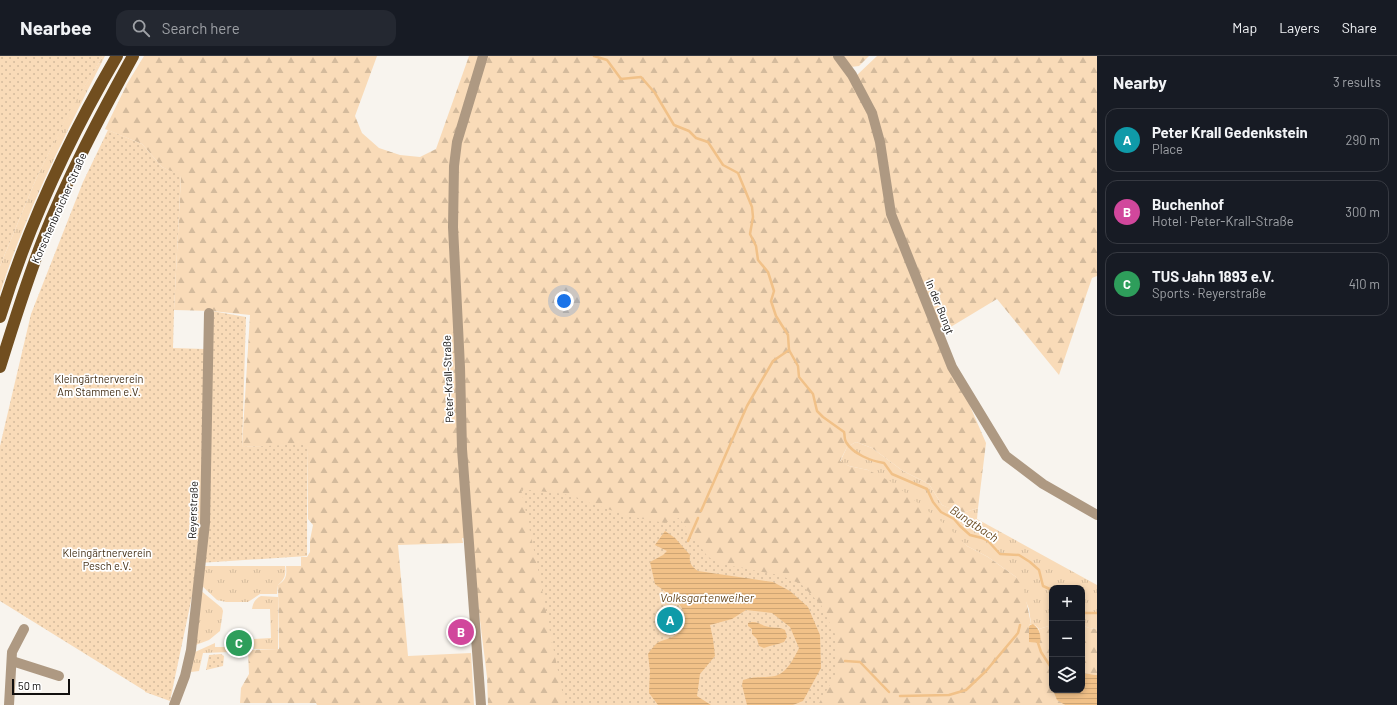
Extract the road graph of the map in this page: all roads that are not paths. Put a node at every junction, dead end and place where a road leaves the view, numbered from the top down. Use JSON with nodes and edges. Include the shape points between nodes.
{"nodes":[{"id":1,"x":117,"y":56,"type":"edge"},
{"id":2,"x":133,"y":56,"type":"edge"},
{"id":3,"x":483,"y":56,"type":"edge"},
{"id":4,"x":838,"y":56,"type":"edge"},
{"id":5,"x":209,"y":313,"type":"dead end"},
{"id":6,"x":0,"y":317,"type":"edge"},
{"id":7,"x":0,"y":367,"type":"edge"},
{"id":8,"x":1097,"y":515,"type":"edge"},
{"id":9,"x":24,"y":629,"type":"dead end"},
{"id":10,"x":12,"y":661,"type":"junction"},
{"id":11,"x":58,"y":676,"type":"dead end"},
{"id":12,"x":9,"y":705,"type":"edge"},
{"id":13,"x":174,"y":705,"type":"edge"},
{"id":14,"x":481,"y":705,"type":"edge"}],
"edges":[{"from":1,"to":6,"type":"main road","name":"Korschenbroicher Straße","via":[[57,168]]},
{"from":2,"to":7,"type":"main road","name":"Korschenbroicher Straße","via":[[73,172],[42,241],[16,312]]},
{"from":3,"to":14,"type":"street","name":"Peter-Krall-Straße","via":[[457,142],[453,221],[462,449]]},
{"from":4,"to":8,"type":"street","name":"In der Bungt","via":[[872,113],[880,142],[891,214],[952,367],[1006,456],[1043,484]]},
{"from":5,"to":13,"type":"street","name":"Reyerstraße","via":[[206,523],[191,650]]},
{"from":9,"to":10,"type":"street","via":[[12,652]]},
{"from":10,"to":11,"type":"street"},
{"from":10,"to":12,"type":"street"}]}
